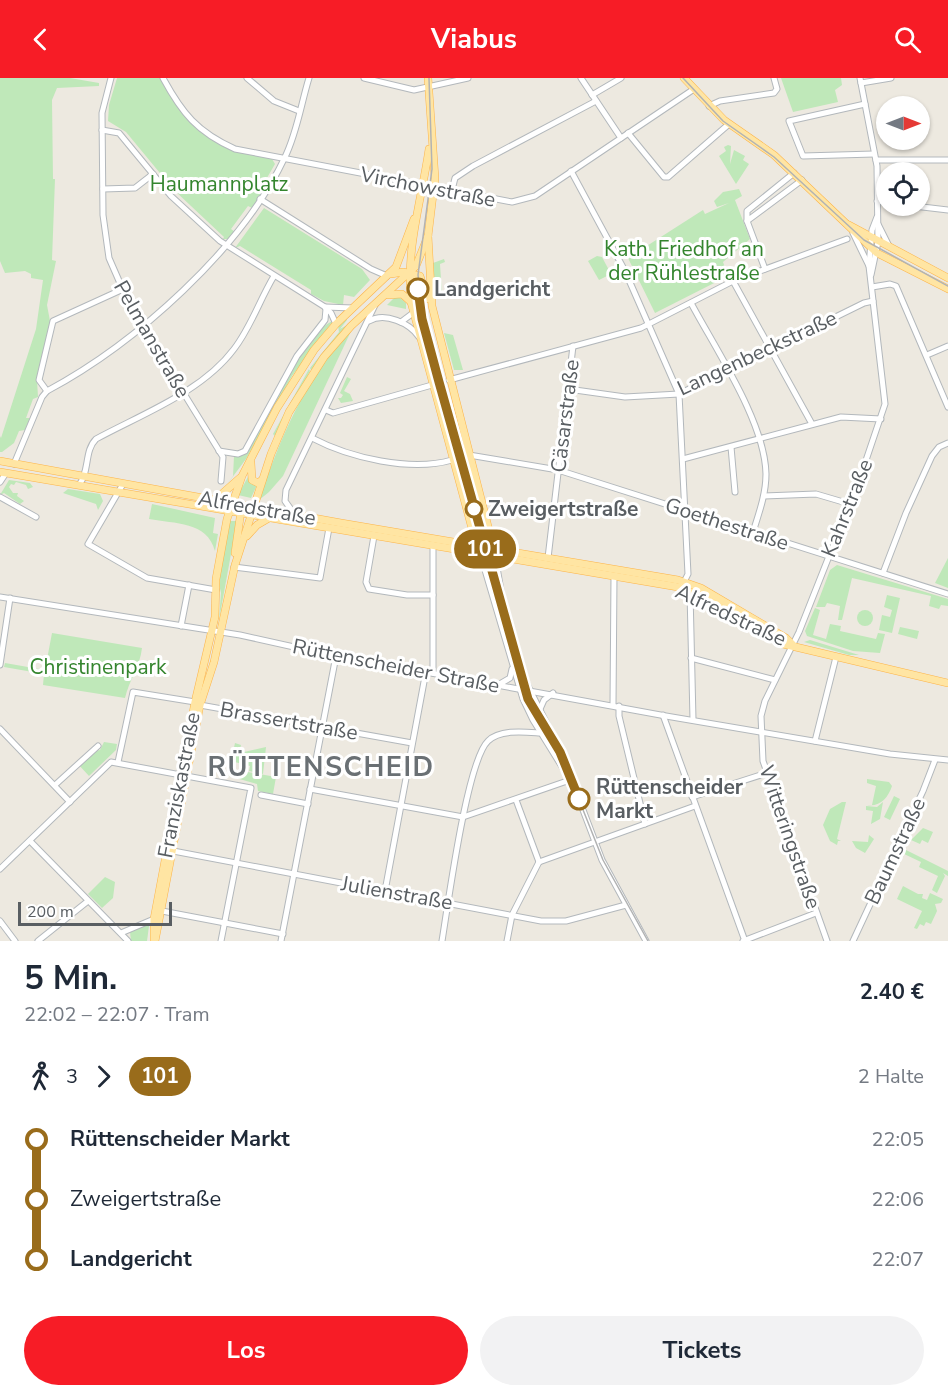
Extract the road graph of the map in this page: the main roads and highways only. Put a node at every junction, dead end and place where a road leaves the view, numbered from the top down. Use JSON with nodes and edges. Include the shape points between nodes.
{"nodes":[{"id":1,"x":428,"y":78,"type":"edge"},
{"id":2,"x":684,"y":78,"type":"edge"},
{"id":3,"x":431,"y":138,"type":"junction"},
{"id":4,"x":414,"y":219,"type":"junction"},
{"id":5,"x":846,"y":223,"type":"junction"},
{"id":6,"x":428,"y":236,"type":"junction"},
{"id":7,"x":410,"y":273,"type":"junction"},
{"id":8,"x":947,"y":275,"type":"edge"},
{"id":9,"x":384,"y":277,"type":"junction"},
{"id":10,"x":948,"y":289,"type":"edge"},
{"id":11,"x":385,"y":296,"type":"junction"},
{"id":12,"x":378,"y":302,"type":"junction"},
{"id":13,"x":411,"y":302,"type":"junction"},
{"id":14,"x":432,"y":306,"type":"junction"},
{"id":15,"x":251,"y":460,"type":"junction"},
{"id":16,"x":0,"y":461,"type":"edge"},
{"id":17,"x":3,"y":473,"type":"edge"},
{"id":18,"x":242,"y":476,"type":"junction"},
{"id":19,"x":262,"y":480,"type":"junction"},
{"id":20,"x":215,"y":500,"type":"junction"},
{"id":21,"x":234,"y":503,"type":"junction"},
{"id":22,"x":253,"y":507,"type":"junction"},
{"id":23,"x":230,"y":511,"type":"junction"},
{"id":24,"x":241,"y":513,"type":"junction"},
{"id":25,"x":251,"y":515,"type":"junction"},
{"id":26,"x":269,"y":518,"type":"junction"},
{"id":27,"x":477,"y":545,"type":"junction"},
{"id":28,"x":241,"y":546,"type":"junction"},
{"id":29,"x":494,"y":552,"type":"junction"},
{"id":30,"x":480,"y":553,"type":"junction"},
{"id":31,"x":235,"y":566,"type":"junction"},
{"id":32,"x":793,"y":645,"type":"junction"},
{"id":33,"x":948,"y":683,"type":"edge"},
{"id":34,"x":197,"y":704,"type":"junction"},
{"id":35,"x":170,"y":851,"type":"junction"},
{"id":36,"x":154,"y":941,"type":"edge"}],
"edges":[{"from":1,"to":3,"type":"main road"},
{"from":2,"to":5,"type":"main road","via":[[729,124],[770,152]]},
{"from":3,"to":4,"type":"main road"},
{"from":3,"to":6,"type":"main road","via":[[434,187]]},
{"from":4,"to":7,"type":"main road"},
{"from":4,"to":9,"type":"main road","via":[[399,261]]},
{"from":5,"to":8,"type":"main road"},
{"from":5,"to":10,"type":"main road","via":[[877,253]]},
{"from":6,"to":7,"type":"main road","via":[[422,256]]},
{"from":6,"to":14,"type":"main road"},
{"from":7,"to":9,"type":"main road"},
{"from":7,"to":11,"type":"main road"},
{"from":7,"to":13,"type":"main road"},
{"from":7,"to":14,"type":"main road","via":[[421,277]]},
{"from":9,"to":12,"type":"main road"},
{"from":9,"to":15,"type":"main road","via":[[336,324],[294,378]]},
{"from":11,"to":12,"type":"main road"},
{"from":11,"to":13,"type":"main road","via":[[402,294]]},
{"from":12,"to":19,"type":"main road","via":[[335,343],[303,387]]},
{"from":13,"to":27,"type":"main road"},
{"from":14,"to":29,"type":"main road"},
{"from":15,"to":18,"type":"main road"},
{"from":15,"to":19,"type":"main road","via":[[252,480]]},
{"from":16,"to":20,"type":"main road","name":"Alfredstraße"},
{"from":17,"to":23,"type":"main road","name":"Alfredstraße"},
{"from":18,"to":20,"type":"main road"},
{"from":18,"to":21,"type":"main road"},
{"from":19,"to":22,"type":"main road"},
{"from":20,"to":21,"type":"main road","name":"Alfredstraße"},
{"from":21,"to":22,"type":"main road","name":"Alfredstraße"},
{"from":21,"to":23,"type":"main road","name":"Franziskastraße"},
{"from":21,"to":24,"type":"main road"},
{"from":22,"to":25,"type":"main road"},
{"from":22,"to":27,"type":"main road","name":"Alfredstraße"},
{"from":23,"to":24,"type":"main road","name":"Alfredstraße"},
{"from":23,"to":34,"type":"main road","name":"Franziskastraße"},
{"from":24,"to":25,"type":"main road","name":"Alfredstraße"},
{"from":24,"to":31,"type":"main road"},
{"from":25,"to":26,"type":"main road","name":"Alfredstraße"},
{"from":25,"to":28,"type":"main road"},
{"from":26,"to":28,"type":"main road","via":[[250,531]]},
{"from":26,"to":30,"type":"main road","name":"Alfredstraße"},
{"from":27,"to":29,"type":"main road","name":"Alfredstraße"},
{"from":27,"to":30,"type":"main road"},
{"from":28,"to":31,"type":"main road"},
{"from":29,"to":30,"type":"main road","name":"Alfredstraße"},
{"from":29,"to":32,"type":"main road","name":"Alfredstraße","via":[[678,587],[705,598],[783,644]]},
{"from":29,"to":32,"type":"main road","name":"Alfredstraße","via":[[686,582]]},
{"from":31,"to":34,"type":"main road","name":"Franziskastraße","via":[[220,632]]},
{"from":32,"to":33,"type":"main road"},
{"from":34,"to":35,"type":"main road","name":"Franziskastraße"},
{"from":35,"to":36,"type":"main road","name":"Franziskastraße"},
{"from":35,"to":36,"type":"main road","name":"Franziskastraße","via":[[154,919]]}]}
